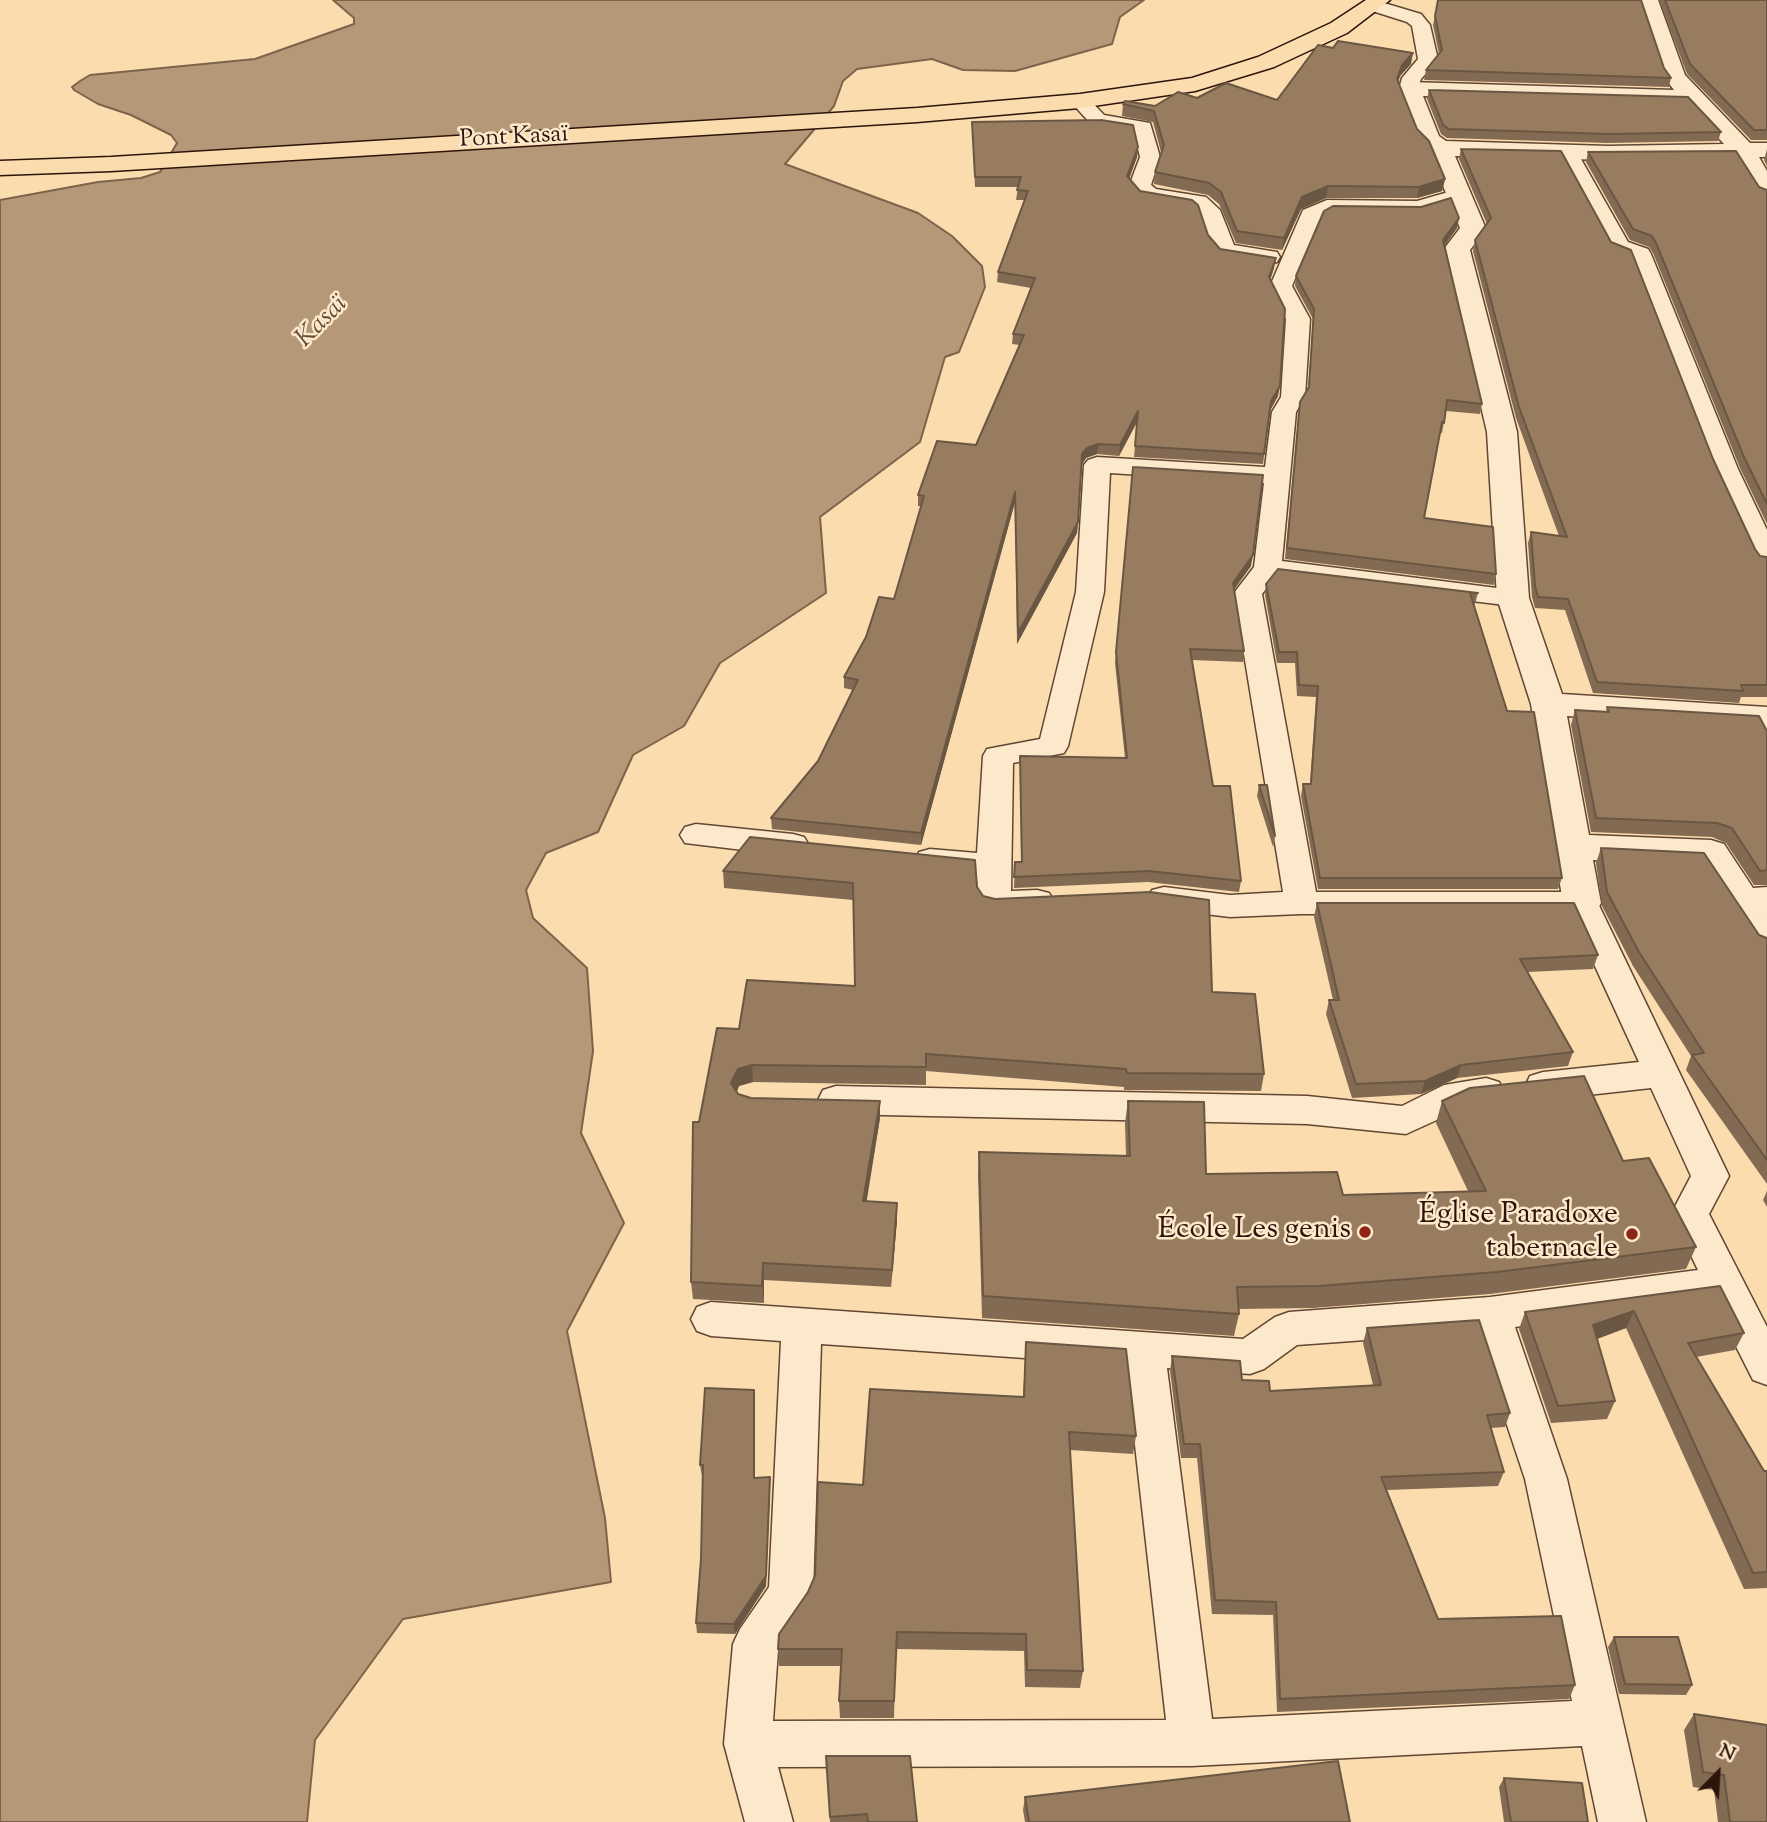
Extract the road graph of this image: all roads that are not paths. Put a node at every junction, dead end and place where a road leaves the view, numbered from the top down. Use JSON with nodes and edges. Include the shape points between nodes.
{"nodes":[{"id":1,"x":1648,"y":0,"type":"edge"},
{"id":2,"x":1376,"y":3,"type":"edge"},
{"id":3,"x":1409,"y":89,"type":"junction"},
{"id":4,"x":1693,"y":97,"type":"junction"},
{"id":5,"x":1080,"y":101,"type":"junction"},
{"id":6,"x":1440,"y":148,"type":"junction"},
{"id":7,"x":1742,"y":149,"type":"junction"},
{"id":8,"x":1767,"y":150,"type":"edge"},
{"id":9,"x":1567,"y":152,"type":"junction"},
{"id":10,"x":0,"y":168,"type":"edge"},
{"id":11,"x":1767,"y":191,"type":"edge"},
{"id":12,"x":1459,"y":195,"type":"junction"},
{"id":13,"x":1292,"y":261,"type":"junction"},
{"id":14,"x":1278,"y":476,"type":"junction"},
{"id":15,"x":1767,"y":559,"type":"edge"},
{"id":16,"x":1268,"y":568,"type":"junction"},
{"id":17,"x":1513,"y":598,"type":"junction"},
{"id":18,"x":1548,"y":704,"type":"junction"},
{"id":19,"x":1767,"y":718,"type":"edge"},
{"id":20,"x":696,"y":835,"type":"dead end"},
{"id":21,"x":1573,"y":847,"type":"junction"},
{"id":22,"x":817,"y":848,"type":"edge"},
{"id":23,"x":898,"y":856,"type":"edge"},
{"id":24,"x":993,"y":866,"type":"junction"},
{"id":25,"x":1136,"y":896,"type":"edge"},
{"id":26,"x":1072,"y":899,"type":"edge"},
{"id":27,"x":1755,"y":901,"type":"edge"},
{"id":28,"x":1301,"y":903,"type":"junction"},
{"id":29,"x":1582,"y":903,"type":"junction"},
{"id":30,"x":1767,"y":940,"type":"edge"},
{"id":31,"x":1662,"y":1073,"type":"junction"},
{"id":32,"x":808,"y":1100,"type":"edge"},
{"id":33,"x":1724,"y":1283,"type":"junction"},
{"id":34,"x":1490,"y":1314,"type":"junction"},
{"id":35,"x":711,"y":1319,"type":"dead end"},
{"id":36,"x":802,"y":1326,"type":"junction"},
{"id":37,"x":1144,"y":1349,"type":"junction"},
{"id":38,"x":1767,"y":1368,"type":"edge"},
{"id":39,"x":1600,"y":1722,"type":"junction"},
{"id":40,"x":1192,"y":1743,"type":"junction"},
{"id":41,"x":748,"y":1744,"type":"junction"},
{"id":42,"x":769,"y":1822,"type":"edge"},
{"id":43,"x":1622,"y":1822,"type":"edge"}],
"edges":[{"from":1,"to":4,"type":"street","via":[[1675,77]]},
{"from":2,"to":3,"type":"lane","via":[[1421,25],[1428,60],[1412,78]]},
{"from":2,"to":5,"type":"main road","name":"Pont Kasaï","via":[[1339,28],[1266,62],[1195,84]]},
{"from":3,"to":4,"type":"street"},
{"from":3,"to":6,"type":"street","via":[[1429,139]]},
{"from":4,"to":7,"type":"street"},
{"from":5,"to":10,"type":"main road","name":"Pont Kasaï","via":[[917,115]]},
{"from":5,"to":13,"type":"lane","via":[[1098,120],[1143,127],[1150,157],[1140,186],[1149,194],[1198,202],[1209,210],[1227,251]]},
{"from":6,"to":9,"type":"street"},
{"from":6,"to":12,"type":"street"},
{"from":7,"to":8,"type":"street"},
{"from":7,"to":9,"type":"street"},
{"from":7,"to":11,"type":"street"},
{"from":9,"to":15,"type":"lane","via":[[1619,246],[1640,254],[1725,469]]},
{"from":12,"to":13,"type":"lane","via":[[1419,208],[1327,206],[1311,215]]},
{"from":12,"to":17,"type":"street","via":[[1473,229],[1457,249],[1502,432]]},
{"from":13,"to":14,"type":"lane","via":[[1281,286],[1298,319],[1293,397],[1284,412]]},
{"from":14,"to":16,"type":"lane"},
{"from":14,"to":24,"type":"lane","via":[[1097,465],[1090,592],[1053,746],[998,756]]},
{"from":16,"to":17,"type":"lane"},
{"from":16,"to":28,"type":"lane","via":[[1248,593]]},
{"from":17,"to":18,"type":"street"},
{"from":18,"to":19,"type":"street"},
{"from":18,"to":21,"type":"street"},
{"from":20,"to":22,"type":"lane"},
{"from":21,"to":27,"type":"street","via":[[1711,853]]},
{"from":21,"to":29,"type":"street"},
{"from":23,"to":24,"type":"lane"},
{"from":24,"to":26,"type":"lane","via":[[995,903]]},
{"from":25,"to":28,"type":"lane","via":[[1230,906]]},
{"from":27,"to":30,"type":"lane"},
{"from":28,"to":29,"type":"lane"},
{"from":29,"to":31,"type":"lane"},
{"from":31,"to":32,"type":"lane","via":[[1457,1095],[1406,1120],[1307,1110]]},
{"from":31,"to":33,"type":"lane","via":[[1710,1176],[1690,1214]]},
{"from":33,"to":34,"type":"lane"},
{"from":33,"to":38,"type":"lane"},
{"from":34,"to":37,"type":"lane","via":[[1289,1329],[1250,1357]]},
{"from":34,"to":39,"type":"lane","via":[[1546,1479]]},
{"from":35,"to":36,"type":"lane"},
{"from":36,"to":37,"type":"lane"},
{"from":36,"to":41,"type":"lane","via":[[791,1592],[756,1644]]},
{"from":37,"to":40,"type":"lane"},
{"from":39,"to":40,"type":"lane"},
{"from":39,"to":43,"type":"lane"},
{"from":40,"to":41,"type":"lane"},
{"from":41,"to":42,"type":"lane"}]}
